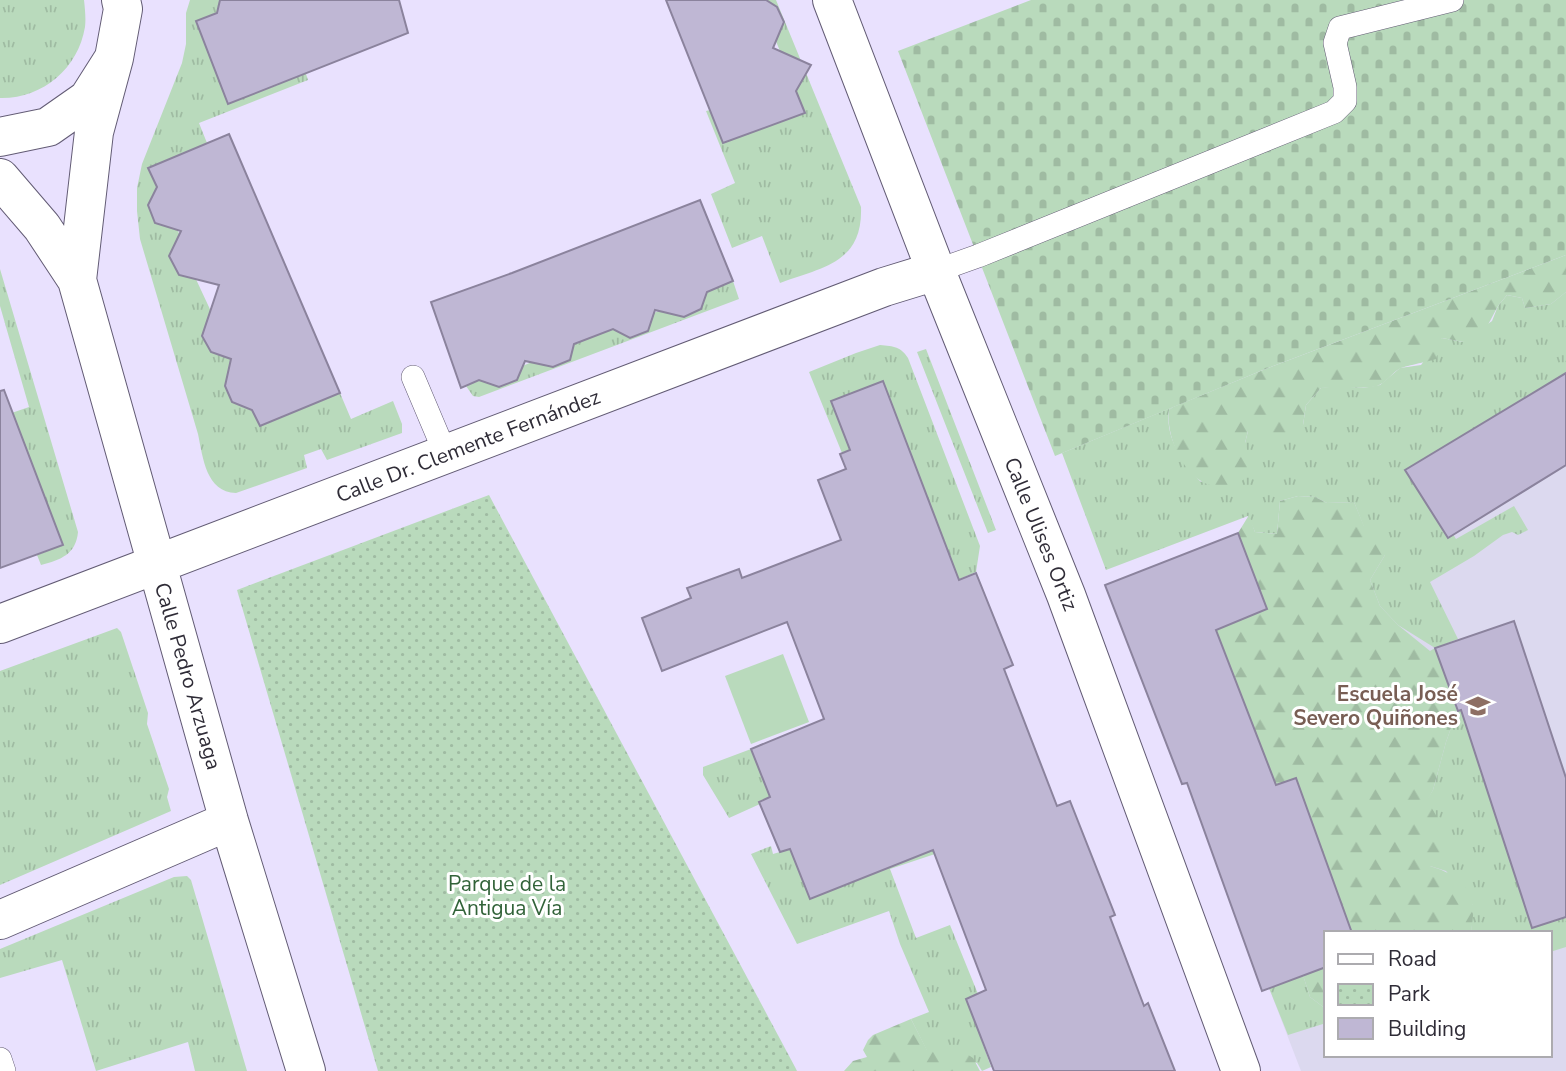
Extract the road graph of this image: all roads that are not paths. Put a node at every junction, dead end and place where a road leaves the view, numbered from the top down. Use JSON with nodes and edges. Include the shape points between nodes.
{"nodes":[{"id":1,"x":121,"y":0,"type":"edge"},
{"id":2,"x":832,"y":0,"type":"edge"},
{"id":3,"x":1452,"y":0,"type":"edge"},
{"id":4,"x":114,"y":58,"type":"junction"},
{"id":5,"x":0,"y":137,"type":"edge"},
{"id":6,"x":0,"y":178,"type":"edge"},
{"id":7,"x":936,"y":271,"type":"junction"},
{"id":8,"x":76,"y":280,"type":"junction"},
{"id":9,"x":413,"y":377,"type":"dead end"},
{"id":10,"x":446,"y":455,"type":"junction"},
{"id":11,"x":155,"y":563,"type":"junction"},
{"id":12,"x":0,"y":624,"type":"edge"},
{"id":13,"x":229,"y":821,"type":"junction"},
{"id":14,"x":0,"y":920,"type":"edge"},
{"id":15,"x":0,"y":1059,"type":"edge"},
{"id":16,"x":4,"y":1071,"type":"edge"},
{"id":17,"x":306,"y":1071,"type":"edge"},
{"id":18,"x":1241,"y":1071,"type":"edge"}],
"edges":[{"from":1,"to":4,"type":"street","name":"Calle Pedro Arzuaga"},
{"from":2,"to":7,"type":"street","name":"Calle Ulises Ortiz"},
{"from":3,"to":7,"type":"lane","via":[[1340,28],[1335,43],[1345,101],[1334,112]]},
{"from":4,"to":5,"type":"street","via":[[88,99],[48,127]]},
{"from":4,"to":8,"type":"street","name":"Calle Pedro Arzuaga","via":[[94,132]]},
{"from":6,"to":8,"type":"street","name":"Calle Pedro Arzuaga","via":[[42,227]]},
{"from":7,"to":10,"type":"street","name":"Calle Dr. Clemente Fernández"},
{"from":7,"to":18,"type":"street","name":"Calle Ulises Ortiz","via":[[1066,595]]},
{"from":8,"to":11,"type":"street","name":"Calle Pedro Arzuaga"},
{"from":9,"to":10,"type":"lane"},
{"from":10,"to":11,"type":"street","name":"Calle Dr. Clemente Fernández"},
{"from":11,"to":12,"type":"street","name":"Calle Dr. Clemente Fernández"},
{"from":11,"to":13,"type":"street","name":"Calle Pedro Arzuaga"},
{"from":13,"to":14,"type":"street"},
{"from":13,"to":17,"type":"street","name":"Calle Pedro Arzuaga"},
{"from":15,"to":16,"type":"lane"}]}
